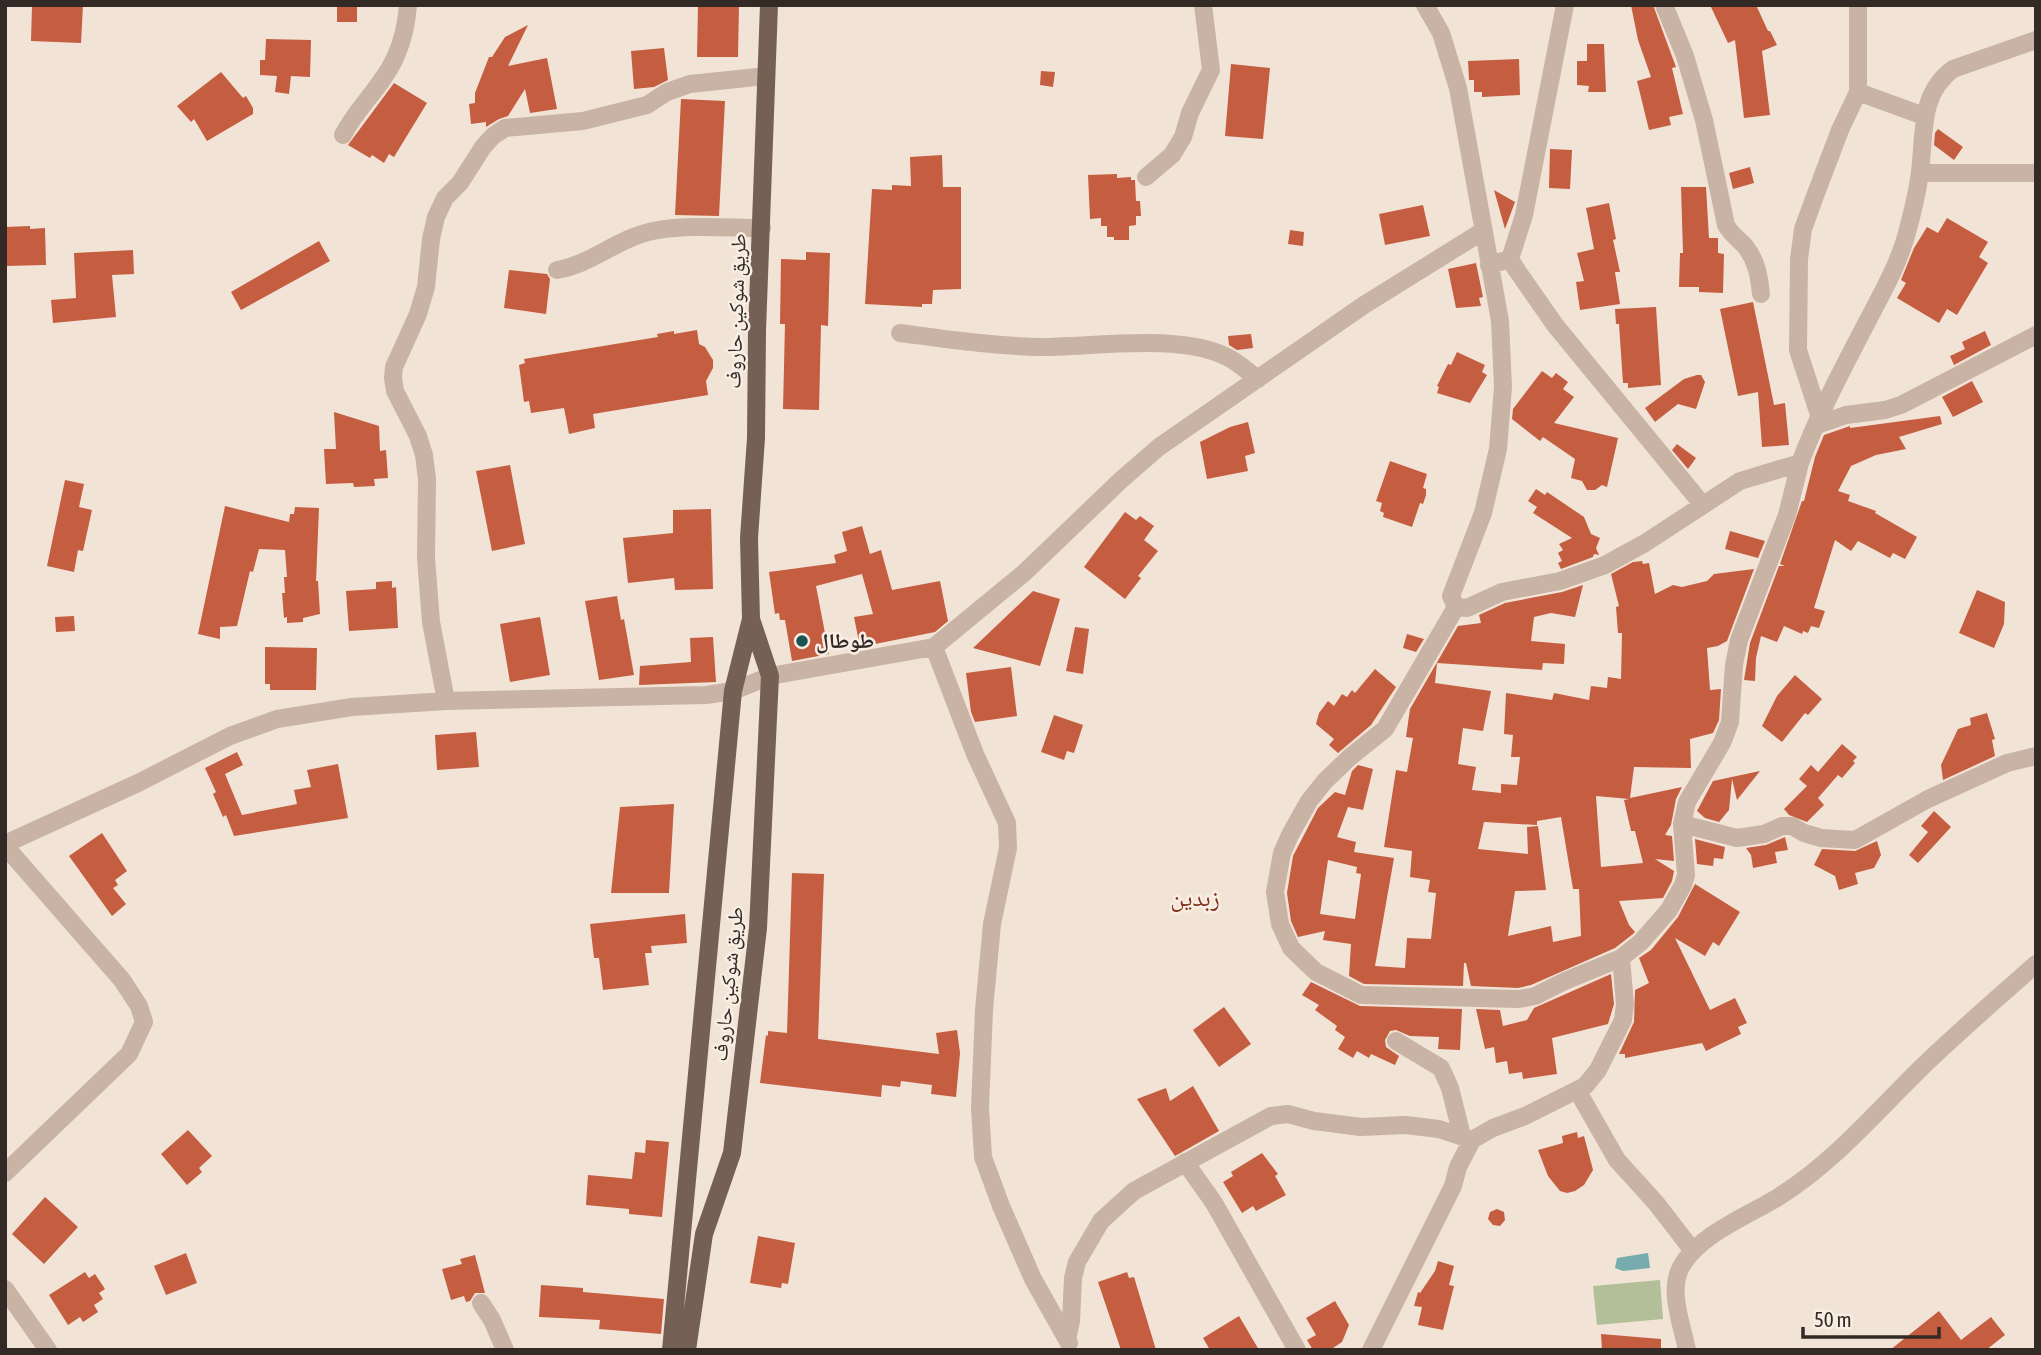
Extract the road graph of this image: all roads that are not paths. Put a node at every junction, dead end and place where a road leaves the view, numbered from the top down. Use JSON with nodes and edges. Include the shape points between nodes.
{"nodes":[{"id":1,"x":408,"y":5,"type":"edge"},
{"id":2,"x":769,"y":5,"type":"edge"},
{"id":3,"x":1203,"y":5,"type":"edge"},
{"id":4,"x":1425,"y":5,"type":"edge"},
{"id":5,"x":1565,"y":5,"type":"edge"},
{"id":6,"x":1664,"y":5,"type":"edge"},
{"id":7,"x":1858,"y":5,"type":"edge"},
{"id":8,"x":2036,"y":40,"type":"edge"},
{"id":9,"x":766,"y":76,"type":"junction"},
{"id":10,"x":1858,"y":92,"type":"junction"},
{"id":11,"x":1924,"y":116,"type":"junction"},
{"id":12,"x":343,"y":135,"type":"dead end"},
{"id":13,"x":1920,"y":173,"type":"junction"},
{"id":14,"x":2036,"y":173,"type":"edge"},
{"id":15,"x":1146,"y":177,"type":"dead end"},
{"id":16,"x":762,"y":228,"type":"junction"},
{"id":17,"x":1483,"y":232,"type":"junction"},
{"id":18,"x":1510,"y":259,"type":"junction"},
{"id":19,"x":1489,"y":265,"type":"junction"},
{"id":20,"x":557,"y":271,"type":"dead end"},
{"id":21,"x":1761,"y":294,"type":"dead end"},
{"id":22,"x":901,"y":332,"type":"dead end"},
{"id":23,"x":2036,"y":335,"type":"edge"},
{"id":24,"x":1258,"y":379,"type":"junction"},
{"id":25,"x":1819,"y":421,"type":"junction"},
{"id":26,"x":1800,"y":463,"type":"junction"},
{"id":27,"x":1702,"y":504,"type":"junction"},
{"id":28,"x":1456,"y":607,"type":"junction"},
{"id":29,"x":751,"y":619,"type":"junction"},
{"id":30,"x":934,"y":647,"type":"junction"},
{"id":31,"x":770,"y":676,"type":"junction"},
{"id":32,"x":733,"y":691,"type":"junction"},
{"id":33,"x":446,"y":701,"type":"junction"},
{"id":34,"x":2036,"y":756,"type":"edge"},
{"id":35,"x":1682,"y":824,"type":"junction"},
{"id":36,"x":5,"y":845,"type":"edge"},
{"id":37,"x":1621,"y":958,"type":"junction"},
{"id":38,"x":2036,"y":964,"type":"edge"},
{"id":39,"x":1396,"y":1041,"type":"dead end"},
{"id":40,"x":1577,"y":1090,"type":"junction"},
{"id":41,"x":1467,"y":1138,"type":"junction"},
{"id":42,"x":1185,"y":1162,"type":"junction"},
{"id":43,"x":5,"y":1173,"type":"edge"},
{"id":44,"x":1693,"y":1251,"type":"junction"},
{"id":45,"x":5,"y":1289,"type":"edge"},
{"id":46,"x":481,"y":1303,"type":"dead end"},
{"id":47,"x":1069,"y":1344,"type":"edge"},
{"id":48,"x":48,"y":1350,"type":"edge"},
{"id":49,"x":505,"y":1350,"type":"edge"},
{"id":50,"x":671,"y":1350,"type":"edge"},
{"id":51,"x":687,"y":1350,"type":"edge"},
{"id":52,"x":1297,"y":1350,"type":"edge"},
{"id":53,"x":1371,"y":1350,"type":"edge"},
{"id":54,"x":1687,"y":1350,"type":"edge"}],
"edges":[{"from":1,"to":12,"type":"street","via":[[405,32],[385,76]]},
{"from":2,"to":9,"type":"main road","name":"طريق شوكين حاروف"},
{"from":3,"to":15,"type":"street","via":[[1211,70],[1183,137],[1172,155]]},
{"from":4,"to":17,"type":"street","via":[[1441,33],[1458,88]]},
{"from":5,"to":18,"type":"street","via":[[1524,215]]},
{"from":6,"to":21,"type":"street","via":[[1704,120],[1726,225],[1754,258]]},
{"from":7,"to":10,"type":"street"},
{"from":8,"to":11,"type":"street","via":[[1953,69],[1934,88]]},
{"from":9,"to":16,"type":"main road","name":"طريق شوكين حاروف"},
{"from":9,"to":33,"type":"street","via":[[690,84],[647,105],[593,119],[505,128],[483,147],[445,198],[436,217],[418,314],[393,378],[424,455],[431,622]]},
{"from":10,"to":11,"type":"street"},
{"from":10,"to":25,"type":"street","via":[[1803,229],[1799,259],[1798,350]]},
{"from":11,"to":13,"type":"street"},
{"from":13,"to":14,"type":"street"},
{"from":13,"to":25,"type":"street","via":[[1908,233]]},
{"from":16,"to":20,"type":"street","via":[[652,231]]},
{"from":16,"to":29,"type":"main road","name":"طريق شوكين حاروف","via":[[749,538]]},
{"from":17,"to":19,"type":"street"},
{"from":17,"to":24,"type":"street","via":[[1364,305]]},
{"from":18,"to":19,"type":"street"},
{"from":18,"to":27,"type":"street","via":[[1555,325]]},
{"from":19,"to":28,"type":"street","via":[[1500,321],[1503,387],[1498,449],[1483,513],[1451,596]]},
{"from":22,"to":24,"type":"street","via":[[1038,346],[1194,347],[1227,357]]},
{"from":23,"to":25,"type":"street","via":[[1901,405]]},
{"from":24,"to":30,"type":"street","via":[[1159,447],[1024,573]]},
{"from":25,"to":26,"type":"street"},
{"from":26,"to":27,"type":"street","via":[[1740,481]]},
{"from":26,"to":35,"type":"street","via":[[1787,514],[1739,640],[1730,722],[1687,802]]},
{"from":27,"to":28,"type":"street","via":[[1605,565],[1560,581],[1502,592],[1467,608]]},
{"from":28,"to":37,"type":"street","via":[[1385,729],[1325,781],[1290,835],[1275,892],[1280,924],[1292,947],[1316,972],[1361,995],[1519,999]]},
{"from":29,"to":31,"type":"main road","name":"طريق شوكين حاروف"},
{"from":29,"to":32,"type":"main road","name":"طريق شوكين حاروف"},
{"from":30,"to":31,"type":"street"},
{"from":30,"to":47,"type":"street","via":[[1007,823],[1008,848],[992,924],[984,1010],[983,1157],[1033,1279]]},
{"from":31,"to":32,"type":"street"},
{"from":31,"to":51,"type":"main road","name":"طريق شوكين حاروف","via":[[758,928],[732,1153],[704,1234]]},
{"from":32,"to":33,"type":"street"},
{"from":32,"to":50,"type":"main road","name":"طريق شوكين حاروف"},
{"from":33,"to":36,"type":"street","via":[[352,707],[257,724]]},
{"from":34,"to":35,"type":"street","via":[[2007,763],[1928,799],[1856,840],[1821,838],[1792,826],[1737,838]]},
{"from":35,"to":37,"type":"street","via":[[1684,885],[1642,942]]},
{"from":36,"to":43,"type":"street","via":[[122,980],[144,1022],[129,1054]]},
{"from":37,"to":40,"type":"street","via":[[1623,1020],[1598,1070]]},
{"from":38,"to":44,"type":"street","via":[[1824,1164]]},
{"from":39,"to":41,"type":"street","via":[[1441,1068]]},
{"from":40,"to":41,"type":"street"},
{"from":40,"to":44,"type":"street","via":[[1617,1160]]},
{"from":41,"to":42,"type":"street","via":[[1439,1129],[1361,1127],[1282,1113]]},
{"from":41,"to":53,"type":"street","via":[[1452,1186]]},
{"from":42,"to":47,"type":"street","via":[[1134,1191],[1101,1221],[1077,1262]]},
{"from":42,"to":52,"type":"street","via":[[1209,1195]]},
{"from":44,"to":54,"type":"street","via":[[1681,1268],[1675,1293]]},
{"from":45,"to":48,"type":"street"},
{"from":46,"to":49,"type":"street"}]}
